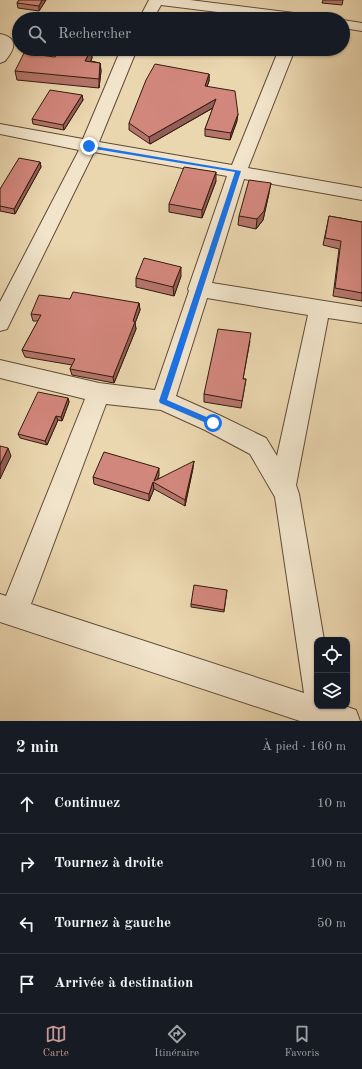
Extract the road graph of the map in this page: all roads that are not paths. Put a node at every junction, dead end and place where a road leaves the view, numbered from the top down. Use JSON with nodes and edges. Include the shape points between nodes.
{"nodes":[{"id":1,"x":157,"y":0,"type":"edge"},
{"id":2,"x":150,"y":12,"type":"edge"},
{"id":3,"x":274,"y":12,"type":"edge"},
{"id":4,"x":350,"y":25,"type":"edge"},
{"id":5,"x":362,"y":27,"type":"edge"},
{"id":6,"x":0,"y":38,"type":"edge"},
{"id":7,"x":126,"y":56,"type":"edge"},
{"id":8,"x":284,"y":56,"type":"edge"},
{"id":9,"x":0,"y":58,"type":"edge"},
{"id":10,"x":0,"y":129,"type":"edge"},
{"id":11,"x":89,"y":146,"type":"junction"},
{"id":12,"x":238,"y":171,"type":"junction"},
{"id":13,"x":362,"y":194,"type":"edge"},
{"id":14,"x":198,"y":288,"type":"junction"},
{"id":15,"x":320,"y":308,"type":"junction"},
{"id":16,"x":362,"y":316,"type":"edge"},
{"id":17,"x":0,"y":323,"type":"edge"},
{"id":18,"x":0,"y":369,"type":"edge"},
{"id":19,"x":99,"y":393,"type":"junction"},
{"id":20,"x":163,"y":401,"type":"junction"},
{"id":21,"x":282,"y":486,"type":"junction"},
{"id":22,"x":7,"y":610,"type":"edge"},
{"id":23,"x":320,"y":673,"type":"edge"},
{"id":24,"x":314,"y":703,"type":"edge"}],
"edges":[{"from":1,"to":2,"type":"street"},
{"from":1,"to":3,"type":"street"},
{"from":4,"to":5,"type":"street"},
{"from":6,"to":9,"type":"street","via":[[6,42],[6,50]]},
{"from":7,"to":11,"type":"street"},
{"from":8,"to":12,"type":"street"},
{"from":10,"to":11,"type":"street"},
{"from":11,"to":12,"type":"street"},
{"from":11,"to":17,"type":"street"},
{"from":12,"to":13,"type":"street"},
{"from":12,"to":14,"type":"street","via":[[214,248]]},
{"from":14,"to":15,"type":"street"},
{"from":14,"to":20,"type":"street"},
{"from":15,"to":16,"type":"street"},
{"from":15,"to":21,"type":"street"},
{"from":18,"to":19,"type":"street"},
{"from":19,"to":20,"type":"street"},
{"from":19,"to":22,"type":"street"},
{"from":20,"to":21,"type":"street","via":[[258,446]]},
{"from":21,"to":23,"type":"street","via":[[287,494]]},
{"from":22,"to":24,"type":"street"}]}
